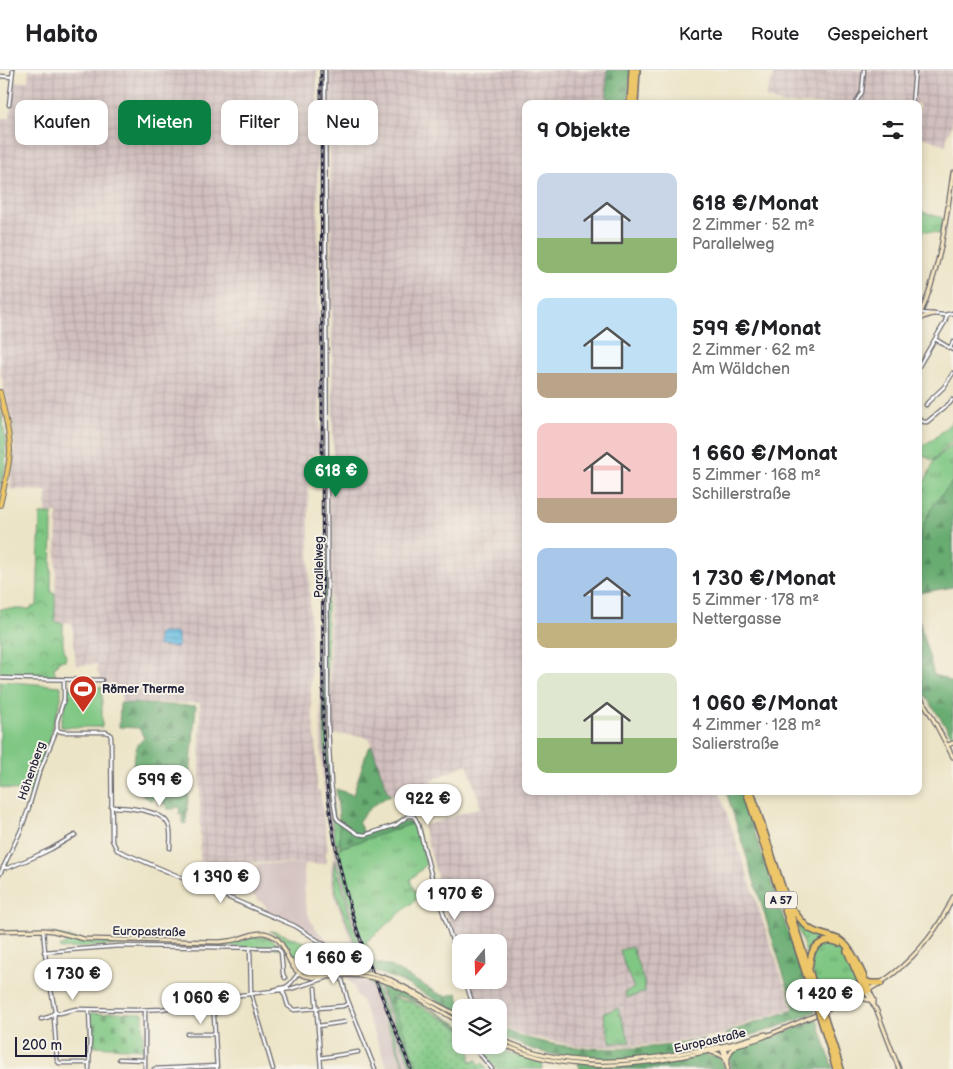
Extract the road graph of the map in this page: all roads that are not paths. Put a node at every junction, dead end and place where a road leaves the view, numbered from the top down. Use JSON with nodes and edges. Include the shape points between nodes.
{"nodes":[{"id":1,"x":13,"y":70,"type":"edge"},
{"id":2,"x":325,"y":70,"type":"edge"},
{"id":3,"x":632,"y":70,"type":"edge"},
{"id":4,"x":637,"y":70,"type":"edge"},
{"id":5,"x":864,"y":70,"type":"edge"},
{"id":6,"x":915,"y":70,"type":"edge"},
{"id":7,"x":0,"y":76,"type":"edge"},
{"id":8,"x":12,"y":77,"type":"junction"},
{"id":9,"x":630,"y":100,"type":"edge"},
{"id":10,"x":635,"y":100,"type":"edge"},
{"id":11,"x":857,"y":100,"type":"edge"},
{"id":12,"x":912,"y":100,"type":"edge"},
{"id":13,"x":9,"y":104,"type":"dead end"},
{"id":14,"x":953,"y":172,"type":"edge"},
{"id":15,"x":922,"y":310,"type":"edge"},
{"id":16,"x":953,"y":313,"type":"edge"},
{"id":17,"x":934,"y":314,"type":"junction"},
{"id":18,"x":922,"y":315,"type":"edge"},
{"id":19,"x":947,"y":315,"type":"junction"},
{"id":20,"x":922,"y":318,"type":"edge"},
{"id":21,"x":935,"y":339,"type":"junction"},
{"id":22,"x":953,"y":342,"type":"edge"},
{"id":23,"x":951,"y":349,"type":"edge"},
{"id":24,"x":922,"y":361,"type":"edge"},
{"id":25,"x":953,"y":373,"type":"edge"},
{"id":26,"x":0,"y":392,"type":"edge"},
{"id":27,"x":952,"y":400,"type":"edge"},
{"id":28,"x":926,"y":405,"type":"dead end"},
{"id":29,"x":922,"y":421,"type":"edge"},
{"id":30,"x":0,"y":505,"type":"edge"},
{"id":31,"x":0,"y":678,"type":"edge"},
{"id":32,"x":64,"y":680,"type":"junction"},
{"id":33,"x":102,"y":680,"type":"dead end"},
{"id":34,"x":922,"y":700,"type":"edge"},
{"id":35,"x":57,"y":729,"type":"junction"},
{"id":36,"x":953,"y":743,"type":"edge"},
{"id":37,"x":948,"y":745,"type":"junction"},
{"id":38,"x":953,"y":757,"type":"edge"},
{"id":39,"x":747,"y":795,"type":"edge"},
{"id":40,"x":752,"y":795,"type":"edge"},
{"id":41,"x":111,"y":807,"type":"junction"},
{"id":42,"x":75,"y":836,"type":"dead end"},
{"id":43,"x":170,"y":848,"type":"dead end"},
{"id":44,"x":4,"y":867,"type":"junction"},
{"id":45,"x":0,"y":874,"type":"edge"},
{"id":46,"x":953,"y":897,"type":"edge"},
{"id":47,"x":788,"y":906,"type":"junction"},
{"id":48,"x":43,"y":930,"type":"junction"},
{"id":49,"x":0,"y":931,"type":"edge"},
{"id":50,"x":452,"y":940,"type":"edge"},
{"id":51,"x":250,"y":948,"type":"junction"},
{"id":52,"x":44,"y":952,"type":"junction"},
{"id":53,"x":288,"y":956,"type":"junction"},
{"id":54,"x":309,"y":960,"type":"junction"},
{"id":55,"x":337,"y":960,"type":"junction"},
{"id":56,"x":306,"y":965,"type":"junction"},
{"id":57,"x":295,"y":966,"type":"junction"},
{"id":58,"x":809,"y":969,"type":"junction"},
{"id":59,"x":300,"y":972,"type":"junction"},
{"id":60,"x":308,"y":974,"type":"junction"},
{"id":61,"x":327,"y":975,"type":"junction"},
{"id":62,"x":285,"y":978,"type":"dead end"},
{"id":63,"x":391,"y":981,"type":"junction"},
{"id":64,"x":864,"y":982,"type":"junction"},
{"id":65,"x":879,"y":984,"type":"junction"},
{"id":66,"x":315,"y":988,"type":"dead end"},
{"id":67,"x":290,"y":989,"type":"junction"},
{"id":68,"x":282,"y":990,"type":"junction"},
{"id":69,"x":269,"y":991,"type":"junction"},
{"id":70,"x":867,"y":991,"type":"junction"},
{"id":71,"x":251,"y":993,"type":"junction"},
{"id":72,"x":285,"y":996,"type":"junction"},
{"id":73,"x":855,"y":997,"type":"junction"},
{"id":74,"x":211,"y":999,"type":"junction"},
{"id":75,"x":872,"y":1001,"type":"junction"},
{"id":76,"x":349,"y":1003,"type":"junction"},
{"id":77,"x":819,"y":1007,"type":"junction"},
{"id":78,"x":316,"y":1008,"type":"junction"},
{"id":79,"x":89,"y":1010,"type":"junction"},
{"id":80,"x":145,"y":1010,"type":"junction"},
{"id":81,"x":55,"y":1012,"type":"junction"},
{"id":82,"x":452,"y":1013,"type":"edge"},
{"id":83,"x":452,"y":1017,"type":"edge"},
{"id":84,"x":41,"y":1019,"type":"dead end"},
{"id":85,"x":345,"y":1022,"type":"dead end"},
{"id":86,"x":318,"y":1026,"type":"junction"},
{"id":87,"x":776,"y":1031,"type":"junction"},
{"id":88,"x":188,"y":1034,"type":"dead end"},
{"id":89,"x":215,"y":1034,"type":"junction"},
{"id":90,"x":507,"y":1042,"type":"edge"},
{"id":91,"x":737,"y":1045,"type":"junction"},
{"id":92,"x":507,"y":1046,"type":"edge"},
{"id":93,"x":723,"y":1047,"type":"junction"},
{"id":94,"x":708,"y":1051,"type":"junction"},
{"id":95,"x":358,"y":1052,"type":"dead end"},
{"id":96,"x":480,"y":1054,"type":"edge"},
{"id":97,"x":320,"y":1058,"type":"junction"},
{"id":98,"x":119,"y":1059,"type":"dead end"},
{"id":99,"x":726,"y":1059,"type":"junction"},
{"id":100,"x":145,"y":1060,"type":"junction"},
{"id":101,"x":89,"y":1063,"type":"junction"},
{"id":102,"x":217,"y":1068,"type":"edge"},
{"id":103,"x":838,"y":1068,"type":"edge"},
{"id":104,"x":89,"y":1069,"type":"edge"},
{"id":105,"x":145,"y":1069,"type":"edge"},
{"id":106,"x":154,"y":1069,"type":"edge"},
{"id":107,"x":273,"y":1069,"type":"edge"},
{"id":108,"x":321,"y":1069,"type":"edge"},
{"id":109,"x":375,"y":1069,"type":"edge"},
{"id":110,"x":492,"y":1069,"type":"edge"},
{"id":111,"x":729,"y":1069,"type":"edge"},
{"id":112,"x":899,"y":1069,"type":"edge"}],
"edges":[{"from":1,"to":8,"type":"street"},
{"from":2,"to":50,"type":"street","name":"Parallelweg","via":[[328,740],[333,797],[336,817],[360,835],[396,825],[408,816],[415,818]]},
{"from":3,"to":9,"type":"highway"},
{"from":4,"to":10,"type":"highway"},
{"from":5,"to":11,"type":"street","via":[[862,92]]},
{"from":6,"to":12,"type":"street"},
{"from":7,"to":8,"type":"street"},
{"from":8,"to":13,"type":"street"},
{"from":14,"to":15,"type":"main road","via":[[940,251]]},
{"from":16,"to":19,"type":"street"},
{"from":17,"to":18,"type":"street"},
{"from":17,"to":19,"type":"street"},
{"from":17,"to":20,"type":"main road"},
{"from":19,"to":21,"type":"street"},
{"from":21,"to":23,"type":"street"},
{"from":21,"to":24,"type":"street"},
{"from":22,"to":23,"type":"street"},
{"from":25,"to":28,"type":"street"},
{"from":26,"to":30,"type":"main road","via":[[10,450]]},
{"from":27,"to":29,"type":"street","via":[[927,422]]},
{"from":31,"to":32,"type":"street"},
{"from":32,"to":33,"type":"street"},
{"from":32,"to":35,"type":"street","name":"Höhenberg","via":[[64,698]]},
{"from":34,"to":37,"type":"main road"},
{"from":35,"to":41,"type":"street","via":[[61,732],[110,734]]},
{"from":35,"to":44,"type":"street","name":"Höhenberg","via":[[21,830]]},
{"from":36,"to":37,"type":"main road"},
{"from":37,"to":38,"type":"main road"},
{"from":39,"to":77,"type":"highway","number":"A 57"},
{"from":40,"to":47,"type":"highway","number":"A 57"},
{"from":41,"to":43,"type":"street","via":[[134,808],[166,820],[170,829]]},
{"from":41,"to":55,"type":"street","via":[[112,840],[120,853],[294,926],[330,948]]},
{"from":42,"to":44,"type":"street","via":[[32,858]]},
{"from":44,"to":45,"type":"street","name":"Höhenberg"},
{"from":46,"to":65,"type":"main road","name":"Europastraße","via":[[928,940]]},
{"from":47,"to":58,"type":"highway","number":"A 57"},
{"from":47,"to":64,"type":"highway","via":[[809,928],[836,938],[850,949]]},
{"from":48,"to":49,"type":"main road","name":"Europastraße"},
{"from":48,"to":52,"type":"street"},
{"from":48,"to":53,"type":"main road","name":"Europastraße","via":[[84,939],[219,942],[263,933],[279,941]]},
{"from":51,"to":52,"type":"street","via":[[120,946]]},
{"from":51,"to":62,"type":"street","via":[[279,949]]},
{"from":51,"to":71,"type":"street"},
{"from":52,"to":81,"type":"street"},
{"from":53,"to":57,"type":"main road","name":"Europastraße"},
{"from":53,"to":59,"type":"main road","name":"Europastraße","via":[[292,966]]},
{"from":54,"to":55,"type":"street"},
{"from":54,"to":56,"type":"street"},
{"from":54,"to":57,"type":"street"},
{"from":55,"to":76,"type":"street"},
{"from":56,"to":59,"type":"street"},
{"from":56,"to":60,"type":"street"},
{"from":57,"to":59,"type":"main road","name":"Europastraße"},
{"from":58,"to":64,"type":"highway","via":[[815,947],[831,940],[847,951]]},
{"from":58,"to":77,"type":"highway","number":"A 57"},
{"from":59,"to":60,"type":"main road","name":"Europastraße"},
{"from":59,"to":61,"type":"main road","name":"Europastraße","via":[[309,978]]},
{"from":59,"to":69,"type":"street","via":[[288,986]]},
{"from":60,"to":61,"type":"main road","name":"Europastraße"},
{"from":61,"to":63,"type":"main road","name":"Europastraße","bridge":true,"via":[[357,974]]},
{"from":61,"to":67,"type":"street"},
{"from":63,"to":82,"type":"main road","name":"Europastraße"},
{"from":63,"to":83,"type":"main road","name":"Europastraße"},
{"from":64,"to":65,"type":"highway"},
{"from":64,"to":70,"type":"highway"},
{"from":64,"to":73,"type":"highway"},
{"from":65,"to":70,"type":"main road","name":"Europastraße"},
{"from":65,"to":75,"type":"main road"},
{"from":66,"to":78,"type":"street"},
{"from":67,"to":68,"type":"street"},
{"from":67,"to":72,"type":"street"},
{"from":68,"to":69,"type":"street"},
{"from":68,"to":72,"type":"street"},
{"from":69,"to":71,"type":"street"},
{"from":70,"to":73,"type":"main road","name":"Europastraße"},
{"from":70,"to":75,"type":"main road"},
{"from":71,"to":74,"type":"street"},
{"from":71,"to":107,"type":"street"},
{"from":72,"to":78,"type":"street","via":[[291,1009]]},
{"from":73,"to":75,"type":"main road"},
{"from":73,"to":87,"type":"main road","name":"Europastraße"},
{"from":74,"to":80,"type":"street"},
{"from":74,"to":89,"type":"street"},
{"from":75,"to":112,"type":"main road"},
{"from":76,"to":78,"type":"street"},
{"from":76,"to":109,"type":"street"},
{"from":77,"to":103,"type":"highway","number":"A 57","bridge":true},
{"from":78,"to":86,"type":"street"},
{"from":79,"to":80,"type":"street"},
{"from":79,"to":81,"type":"street"},
{"from":79,"to":101,"type":"street"},
{"from":80,"to":100,"type":"street"},
{"from":81,"to":84,"type":"street"},
{"from":81,"to":101,"type":"street","via":[[56,1060],[59,1063]]},
{"from":85,"to":86,"type":"street"},
{"from":86,"to":97,"type":"street"},
{"from":87,"to":91,"type":"main road","name":"Europastraße"},
{"from":87,"to":93,"type":"main road","name":"Europastraße"},
{"from":88,"to":89,"type":"street"},
{"from":89,"to":102,"type":"street"},
{"from":90,"to":93,"type":"main road","name":"Europastraße","via":[[542,1055],[587,1062],[658,1058]]},
{"from":91,"to":93,"type":"main road","name":"Europastraße"},
{"from":91,"to":99,"type":"main road"},
{"from":92,"to":94,"type":"main road","name":"Europastraße","via":[[541,1058],[586,1065],[640,1063]]},
{"from":93,"to":94,"type":"main road","name":"Europastraße"},
{"from":93,"to":99,"type":"main road"},
{"from":94,"to":99,"type":"main road"},
{"from":95,"to":97,"type":"street"},
{"from":96,"to":110,"type":"street"},
{"from":97,"to":108,"type":"street"},
{"from":98,"to":100,"type":"street"},
{"from":99,"to":111,"type":"main road"},
{"from":100,"to":105,"type":"street"},
{"from":101,"to":104,"type":"street"},
{"from":102,"to":106,"type":"street"}]}
